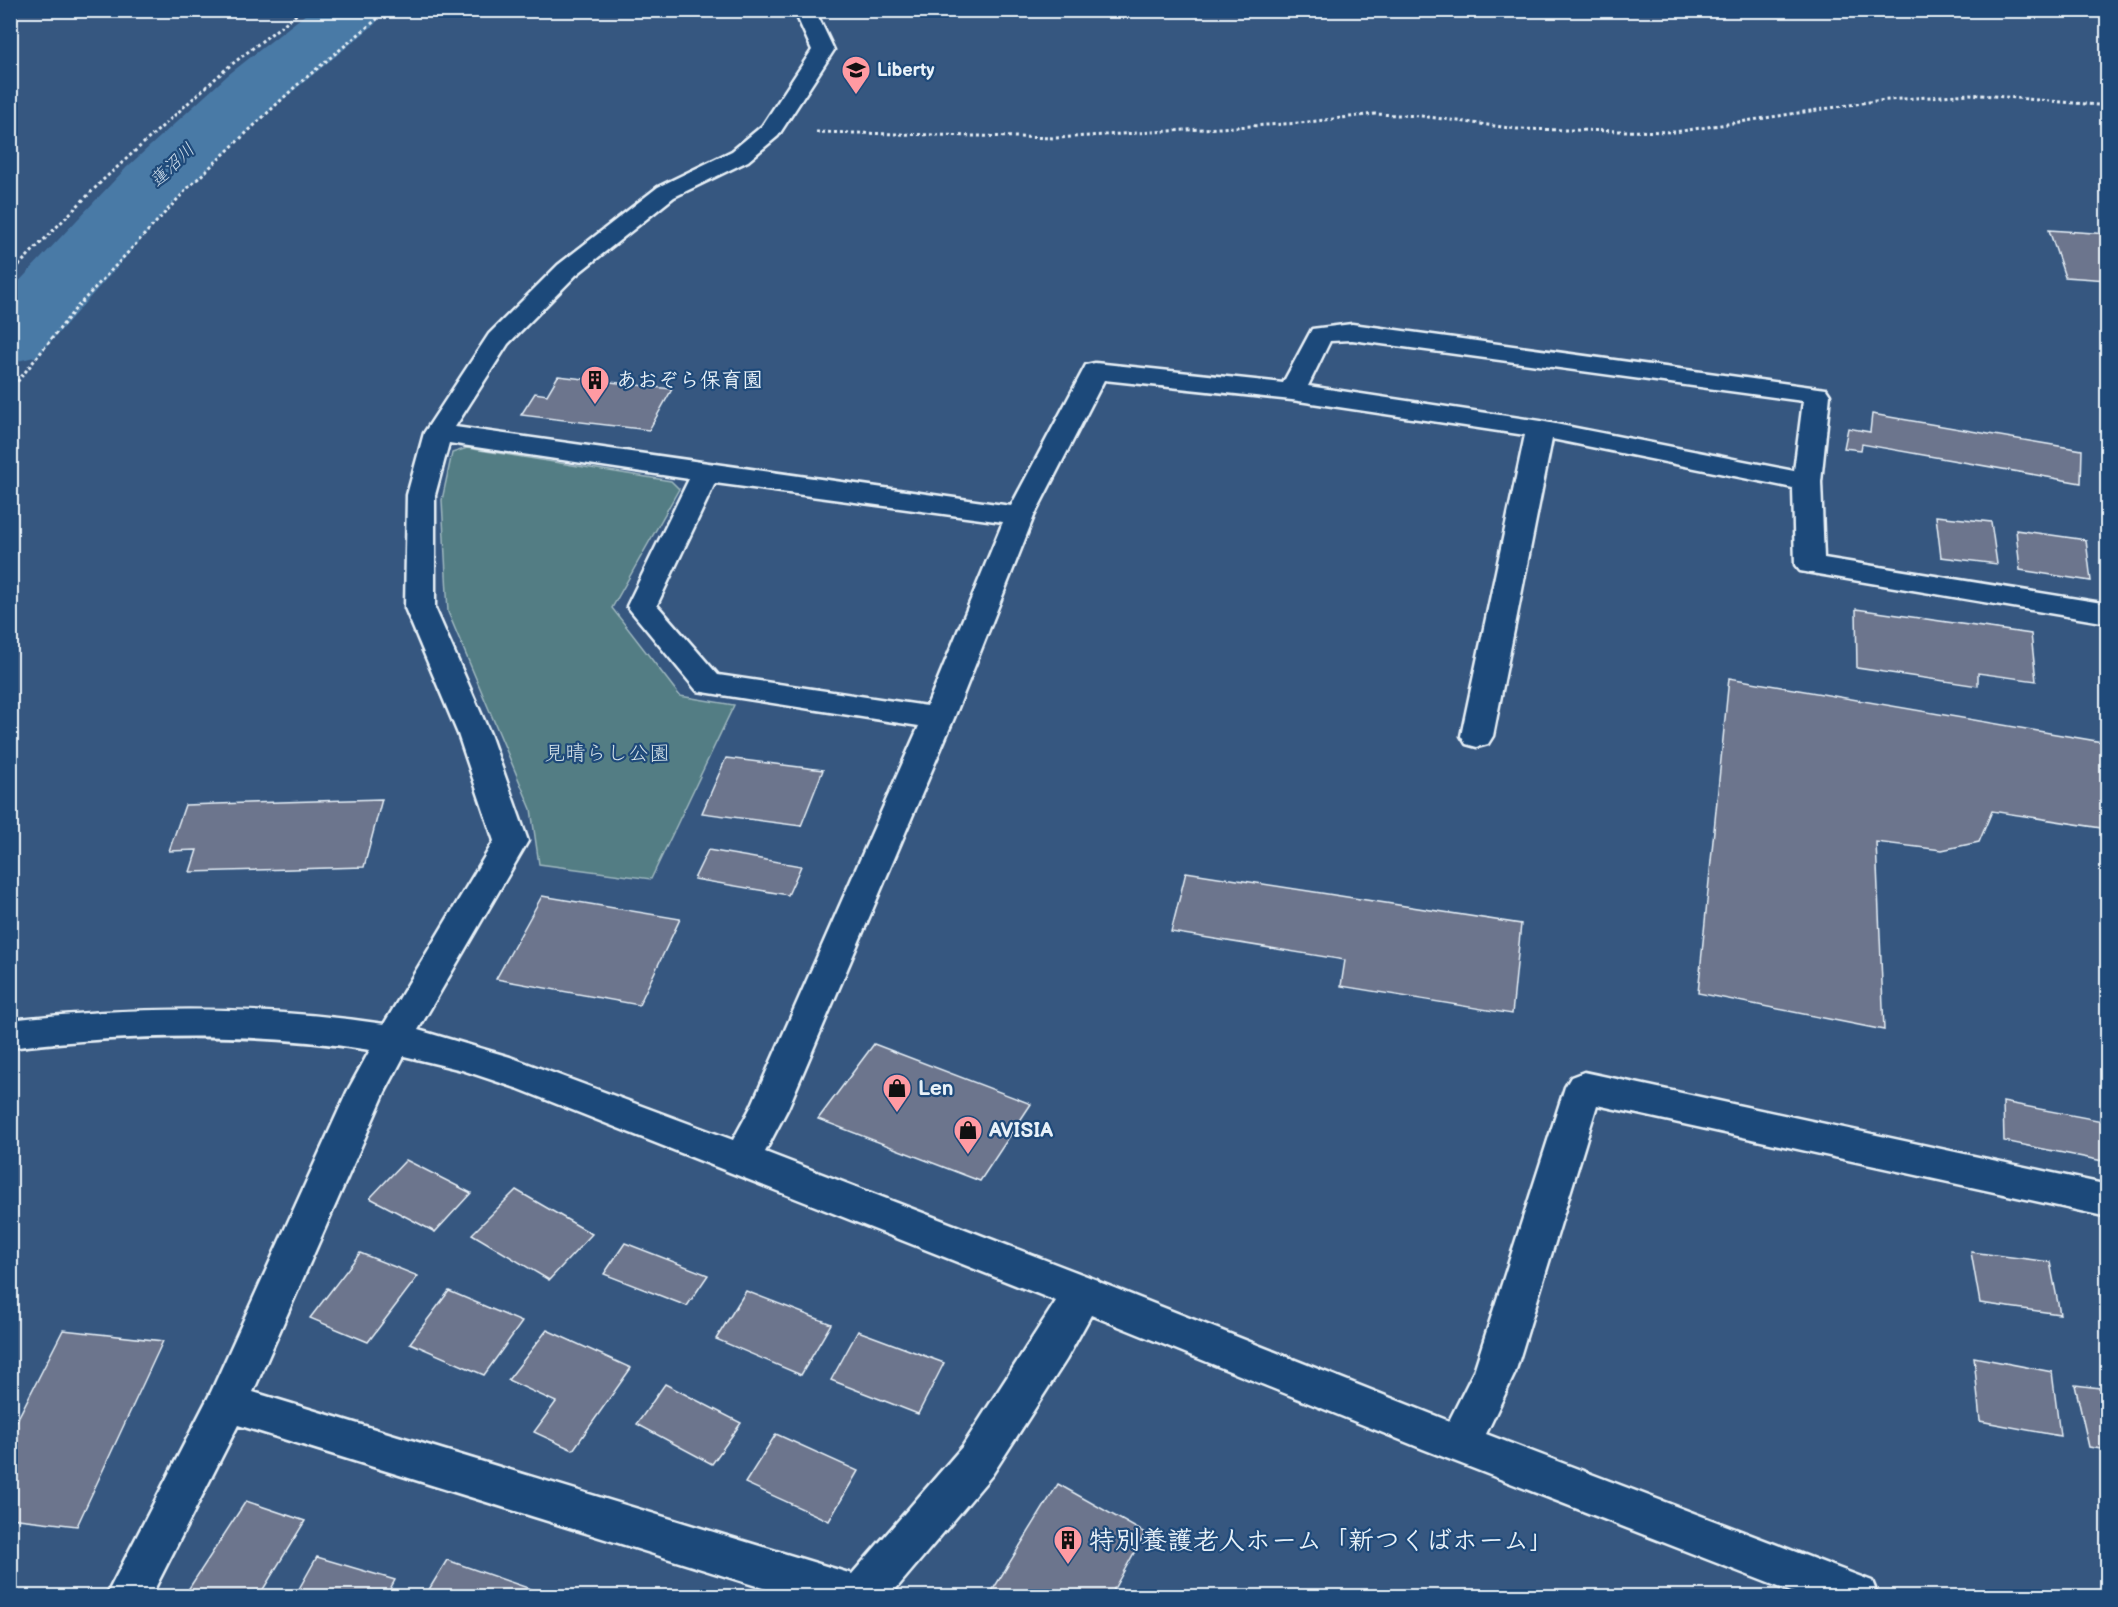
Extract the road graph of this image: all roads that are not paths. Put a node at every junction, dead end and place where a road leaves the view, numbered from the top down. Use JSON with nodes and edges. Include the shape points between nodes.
{"nodes":[{"id":1,"x":804,"y":10,"type":"edge"},
{"id":2,"x":1292,"y":392,"type":"junction"},
{"id":3,"x":1540,"y":429,"type":"junction"},
{"id":4,"x":438,"y":433,"type":"junction"},
{"id":5,"x":706,"y":473,"type":"junction"},
{"id":6,"x":1807,"y":482,"type":"junction"},
{"id":7,"x":1020,"y":516,"type":"junction"},
{"id":8,"x":2108,"y":614,"type":"edge"},
{"id":9,"x":938,"y":718,"type":"junction"},
{"id":10,"x":1477,"y":736,"type":"dead end"},
{"id":11,"x":10,"y":1034,"type":"edge"},
{"id":12,"x":394,"y":1039,"type":"junction"},
{"id":13,"x":742,"y":1160,"type":"junction"},
{"id":14,"x":2108,"y":1201,"type":"edge"},
{"id":15,"x":1083,"y":1292,"type":"junction"},
{"id":16,"x":227,"y":1403,"type":"junction"},
{"id":17,"x":1460,"y":1443,"type":"junction"},
{"id":18,"x":128,"y":1596,"type":"edge"},
{"id":19,"x":856,"y":1596,"type":"edge"},
{"id":20,"x":862,"y":1596,"type":"edge"},
{"id":21,"x":1856,"y":1596,"type":"edge"}],
"edges":[{"from":1,"to":4,"type":"street","via":[[823,50],[770,131],[740,156],[666,192],[567,270],[498,339]]},
{"from":2,"to":3,"type":"street"},
{"from":2,"to":6,"type":"street","via":[[1321,334],[1352,332],[1817,395]]},
{"from":2,"to":7,"type":"street","via":[[1095,371]]},
{"from":3,"to":6,"type":"street"},
{"from":3,"to":10,"type":"street"},
{"from":4,"to":5,"type":"street"},
{"from":4,"to":12,"type":"street","via":[[421,495],[420,608],[474,734],[511,841]]},
{"from":5,"to":7,"type":"street"},
{"from":5,"to":9,"type":"street","via":[[642,606],[708,684]]},
{"from":6,"to":8,"type":"street","via":[[1810,565]]},
{"from":7,"to":9,"type":"street"},
{"from":9,"to":13,"type":"street","via":[[769,1108]]},
{"from":11,"to":12,"type":"street","via":[[148,1022],[244,1023]]},
{"from":12,"to":13,"type":"street","via":[[495,1067]]},
{"from":12,"to":16,"type":"street","via":[[361,1102]]},
{"from":13,"to":15,"type":"street"},
{"from":14,"to":17,"type":"street","via":[[1584,1087],[1494,1373]]},
{"from":15,"to":17,"type":"street"},
{"from":15,"to":20,"type":"street","via":[[977,1461]]},
{"from":16,"to":18,"type":"street"},
{"from":16,"to":19,"type":"street"},
{"from":17,"to":21,"type":"street"}]}
